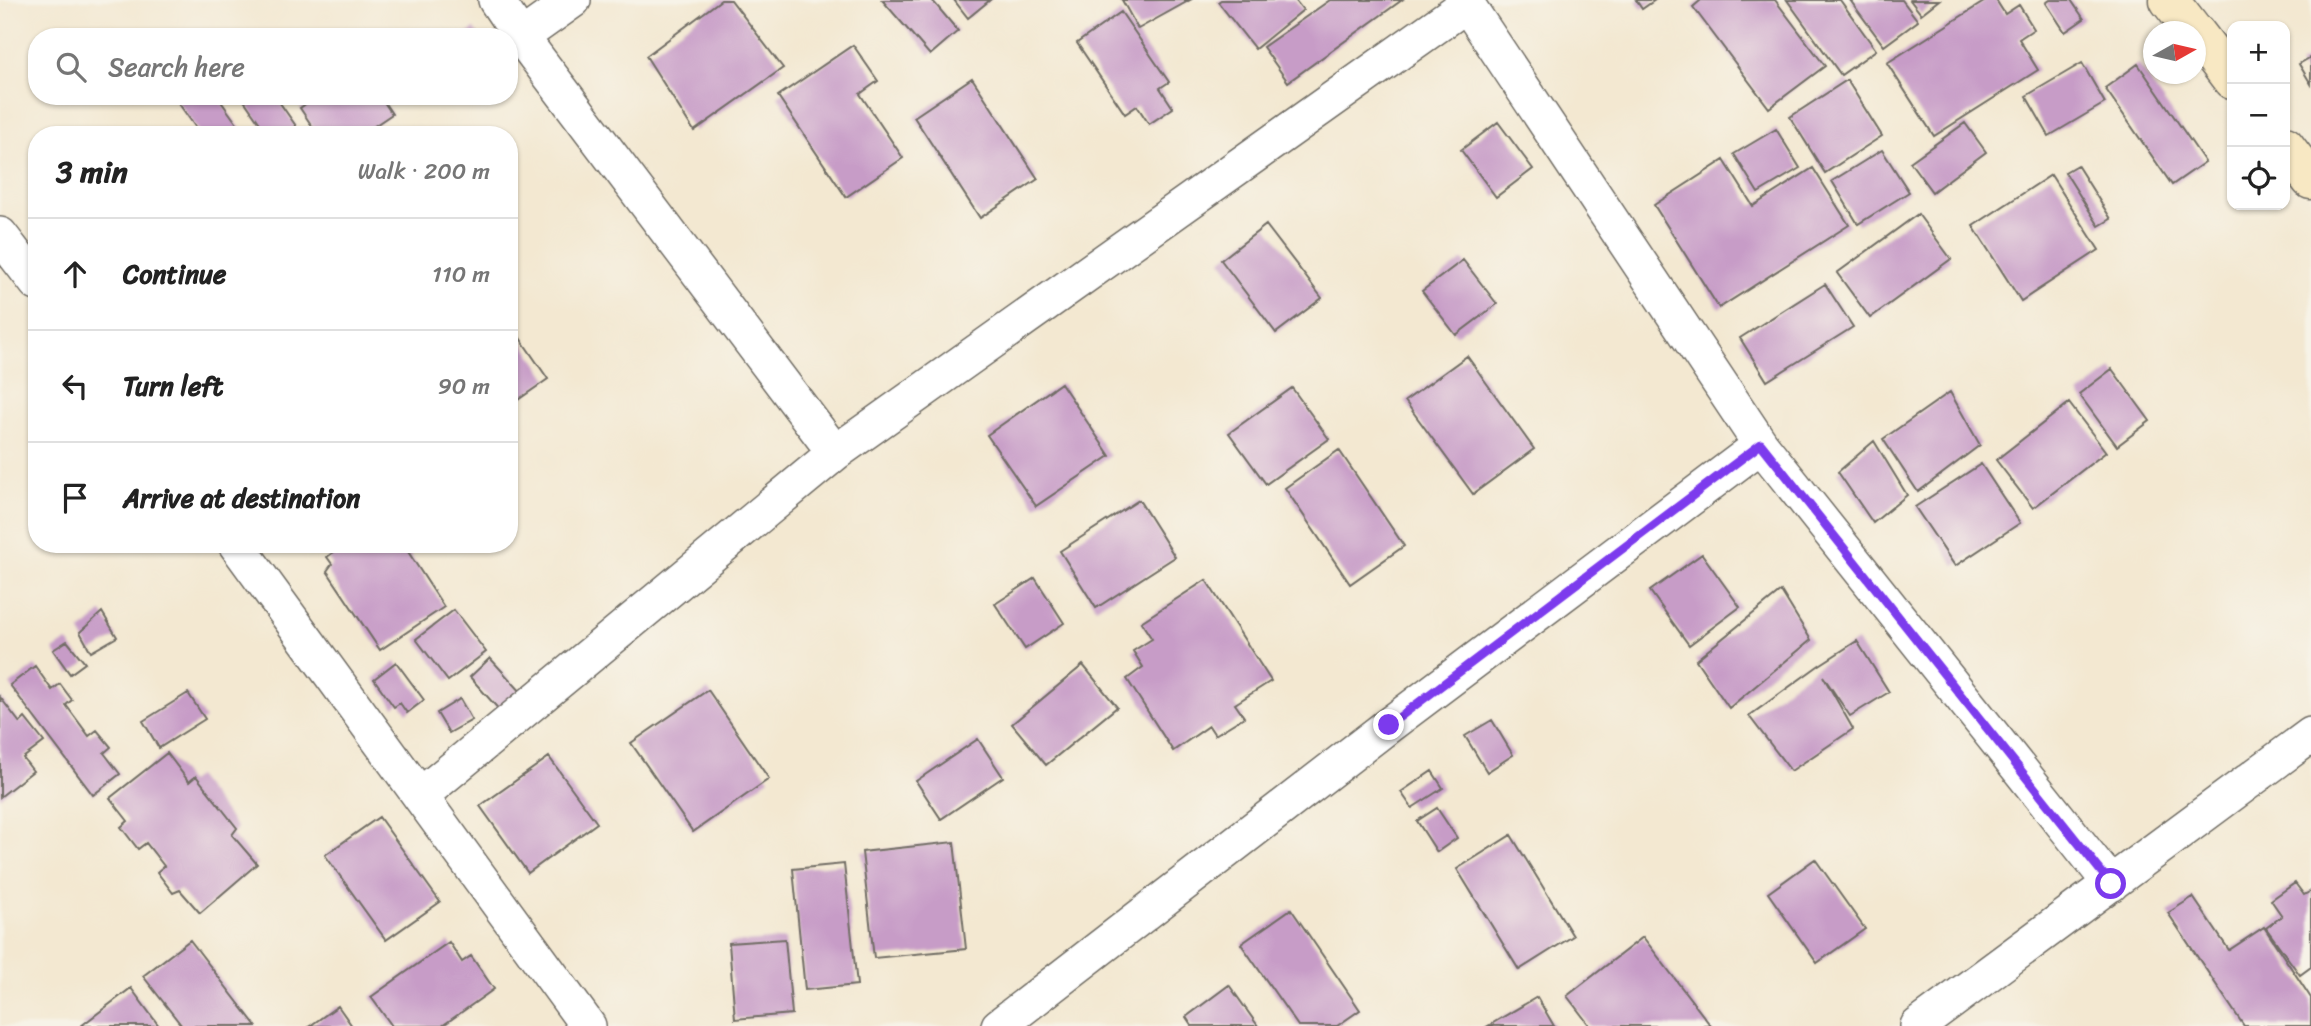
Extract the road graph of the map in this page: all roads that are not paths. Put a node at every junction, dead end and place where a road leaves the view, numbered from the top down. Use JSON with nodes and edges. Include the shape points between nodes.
{"nodes":[{"id":1,"x":496,"y":0,"type":"edge"},
{"id":2,"x":573,"y":0,"type":"edge"},
{"id":3,"x":2169,"y":0,"type":"edge"},
{"id":4,"x":1466,"y":2,"type":"edge"},
{"id":5,"x":2186,"y":21,"type":"edge"},
{"id":6,"x":516,"y":28,"type":"edge"},
{"id":7,"x":518,"y":31,"type":"edge"},
{"id":8,"x":522,"y":37,"type":"junction"},
{"id":9,"x":2206,"y":46,"type":"edge"},
{"id":10,"x":2227,"y":74,"type":"edge"},
{"id":11,"x":0,"y":235,"type":"edge"},
{"id":12,"x":28,"y":271,"type":"edge"},
{"id":13,"x":1761,"y":444,"type":"junction"},
{"id":14,"x":835,"y":453,"type":"junction"},
{"id":15,"x":243,"y":553,"type":"edge"},
{"id":16,"x":2311,"y":735,"type":"edge"},
{"id":17,"x":420,"y":796,"type":"junction"},
{"id":18,"x":2111,"y":884,"type":"junction"},
{"id":19,"x":588,"y":1026,"type":"edge"},
{"id":20,"x":999,"y":1026,"type":"edge"},
{"id":21,"x":1918,"y":1026,"type":"edge"}],
"edges":[{"from":1,"to":6,"type":"street"},
{"from":2,"to":8,"type":"street"},
{"from":3,"to":5,"type":"street"},
{"from":4,"to":13,"type":"street"},
{"from":4,"to":14,"type":"street"},
{"from":7,"to":8,"type":"street"},
{"from":8,"to":14,"type":"street"},
{"from":9,"to":10,"type":"street"},
{"from":11,"to":12,"type":"street"},
{"from":13,"to":18,"type":"street"},
{"from":13,"to":20,"type":"street"},
{"from":14,"to":17,"type":"street"},
{"from":15,"to":17,"type":"street"},
{"from":16,"to":18,"type":"street"},
{"from":17,"to":19,"type":"street"},
{"from":18,"to":21,"type":"street"}]}
